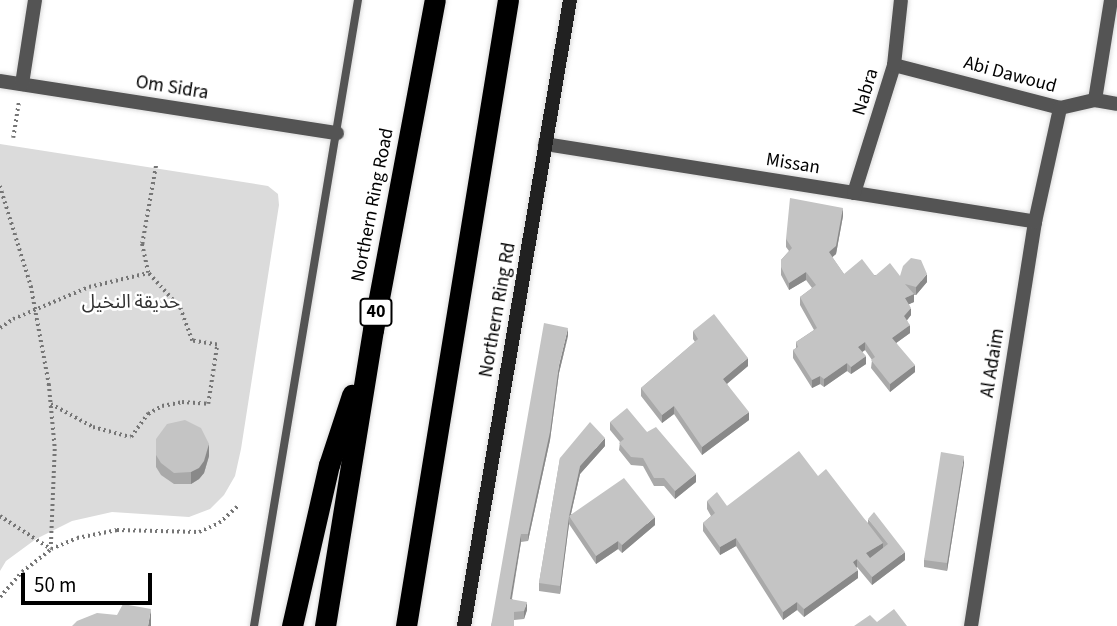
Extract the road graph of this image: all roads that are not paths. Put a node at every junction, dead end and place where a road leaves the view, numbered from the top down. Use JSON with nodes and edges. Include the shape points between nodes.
{"nodes":[{"id":1,"x":35,"y":0,"type":"edge"},
{"id":2,"x":358,"y":0,"type":"edge"},
{"id":3,"x":435,"y":0,"type":"edge"},
{"id":4,"x":508,"y":0,"type":"edge"},
{"id":5,"x":570,"y":0,"type":"edge"},
{"id":6,"x":901,"y":0,"type":"edge"},
{"id":7,"x":1111,"y":0,"type":"edge"},
{"id":8,"x":894,"y":65,"type":"junction"},
{"id":9,"x":0,"y":81,"type":"edge"},
{"id":10,"x":22,"y":84,"type":"junction"},
{"id":11,"x":1095,"y":100,"type":"junction"},
{"id":12,"x":1117,"y":104,"type":"edge"},
{"id":13,"x":1060,"y":108,"type":"junction"},
{"id":14,"x":337,"y":133,"type":"junction"},
{"id":15,"x":545,"y":144,"type":"junction"},
{"id":16,"x":854,"y":193,"type":"junction"},
{"id":17,"x":1035,"y":222,"type":"junction"},
{"id":18,"x":373,"y":330,"type":"junction"},
{"id":19,"x":254,"y":626,"type":"edge"},
{"id":20,"x":292,"y":626,"type":"edge"},
{"id":21,"x":325,"y":626,"type":"edge"},
{"id":22,"x":405,"y":626,"type":"edge"},
{"id":23,"x":464,"y":626,"type":"edge"},
{"id":24,"x":971,"y":626,"type":"edge"}],
"edges":[{"from":1,"to":10,"type":"street"},
{"from":2,"to":14,"type":"lane"},
{"from":3,"to":18,"type":"highway","name":"Northern Ring Road","number":"40"},
{"from":4,"to":22,"type":"highway"},
{"from":5,"to":15,"type":"main road","name":"Northern Ring Rd"},
{"from":6,"to":8,"type":"street","name":"Nabra"},
{"from":7,"to":11,"type":"street"},
{"from":8,"to":13,"type":"street","name":"Abi Dawoud"},
{"from":8,"to":16,"type":"street","name":"Nabra"},
{"from":9,"to":10,"type":"street","name":"Om Sidra"},
{"from":10,"to":14,"type":"street","name":"Om Sidra"},
{"from":11,"to":12,"type":"street","name":"Abi Dawoud"},
{"from":11,"to":13,"type":"street","name":"Abi Dawoud"},
{"from":13,"to":17,"type":"street","name":"Al Adaim"},
{"from":14,"to":19,"type":"lane"},
{"from":15,"to":16,"type":"street","name":"Missan"},
{"from":15,"to":23,"type":"main road","name":"Northern Ring Rd"},
{"from":16,"to":17,"type":"street","name":"Missan"},
{"from":17,"to":24,"type":"street","name":"Al Adaim"},
{"from":18,"to":20,"type":"highway","via":[[329,465]]},
{"from":18,"to":21,"type":"highway","name":"Northern Ring Road","number":"40"}]}
